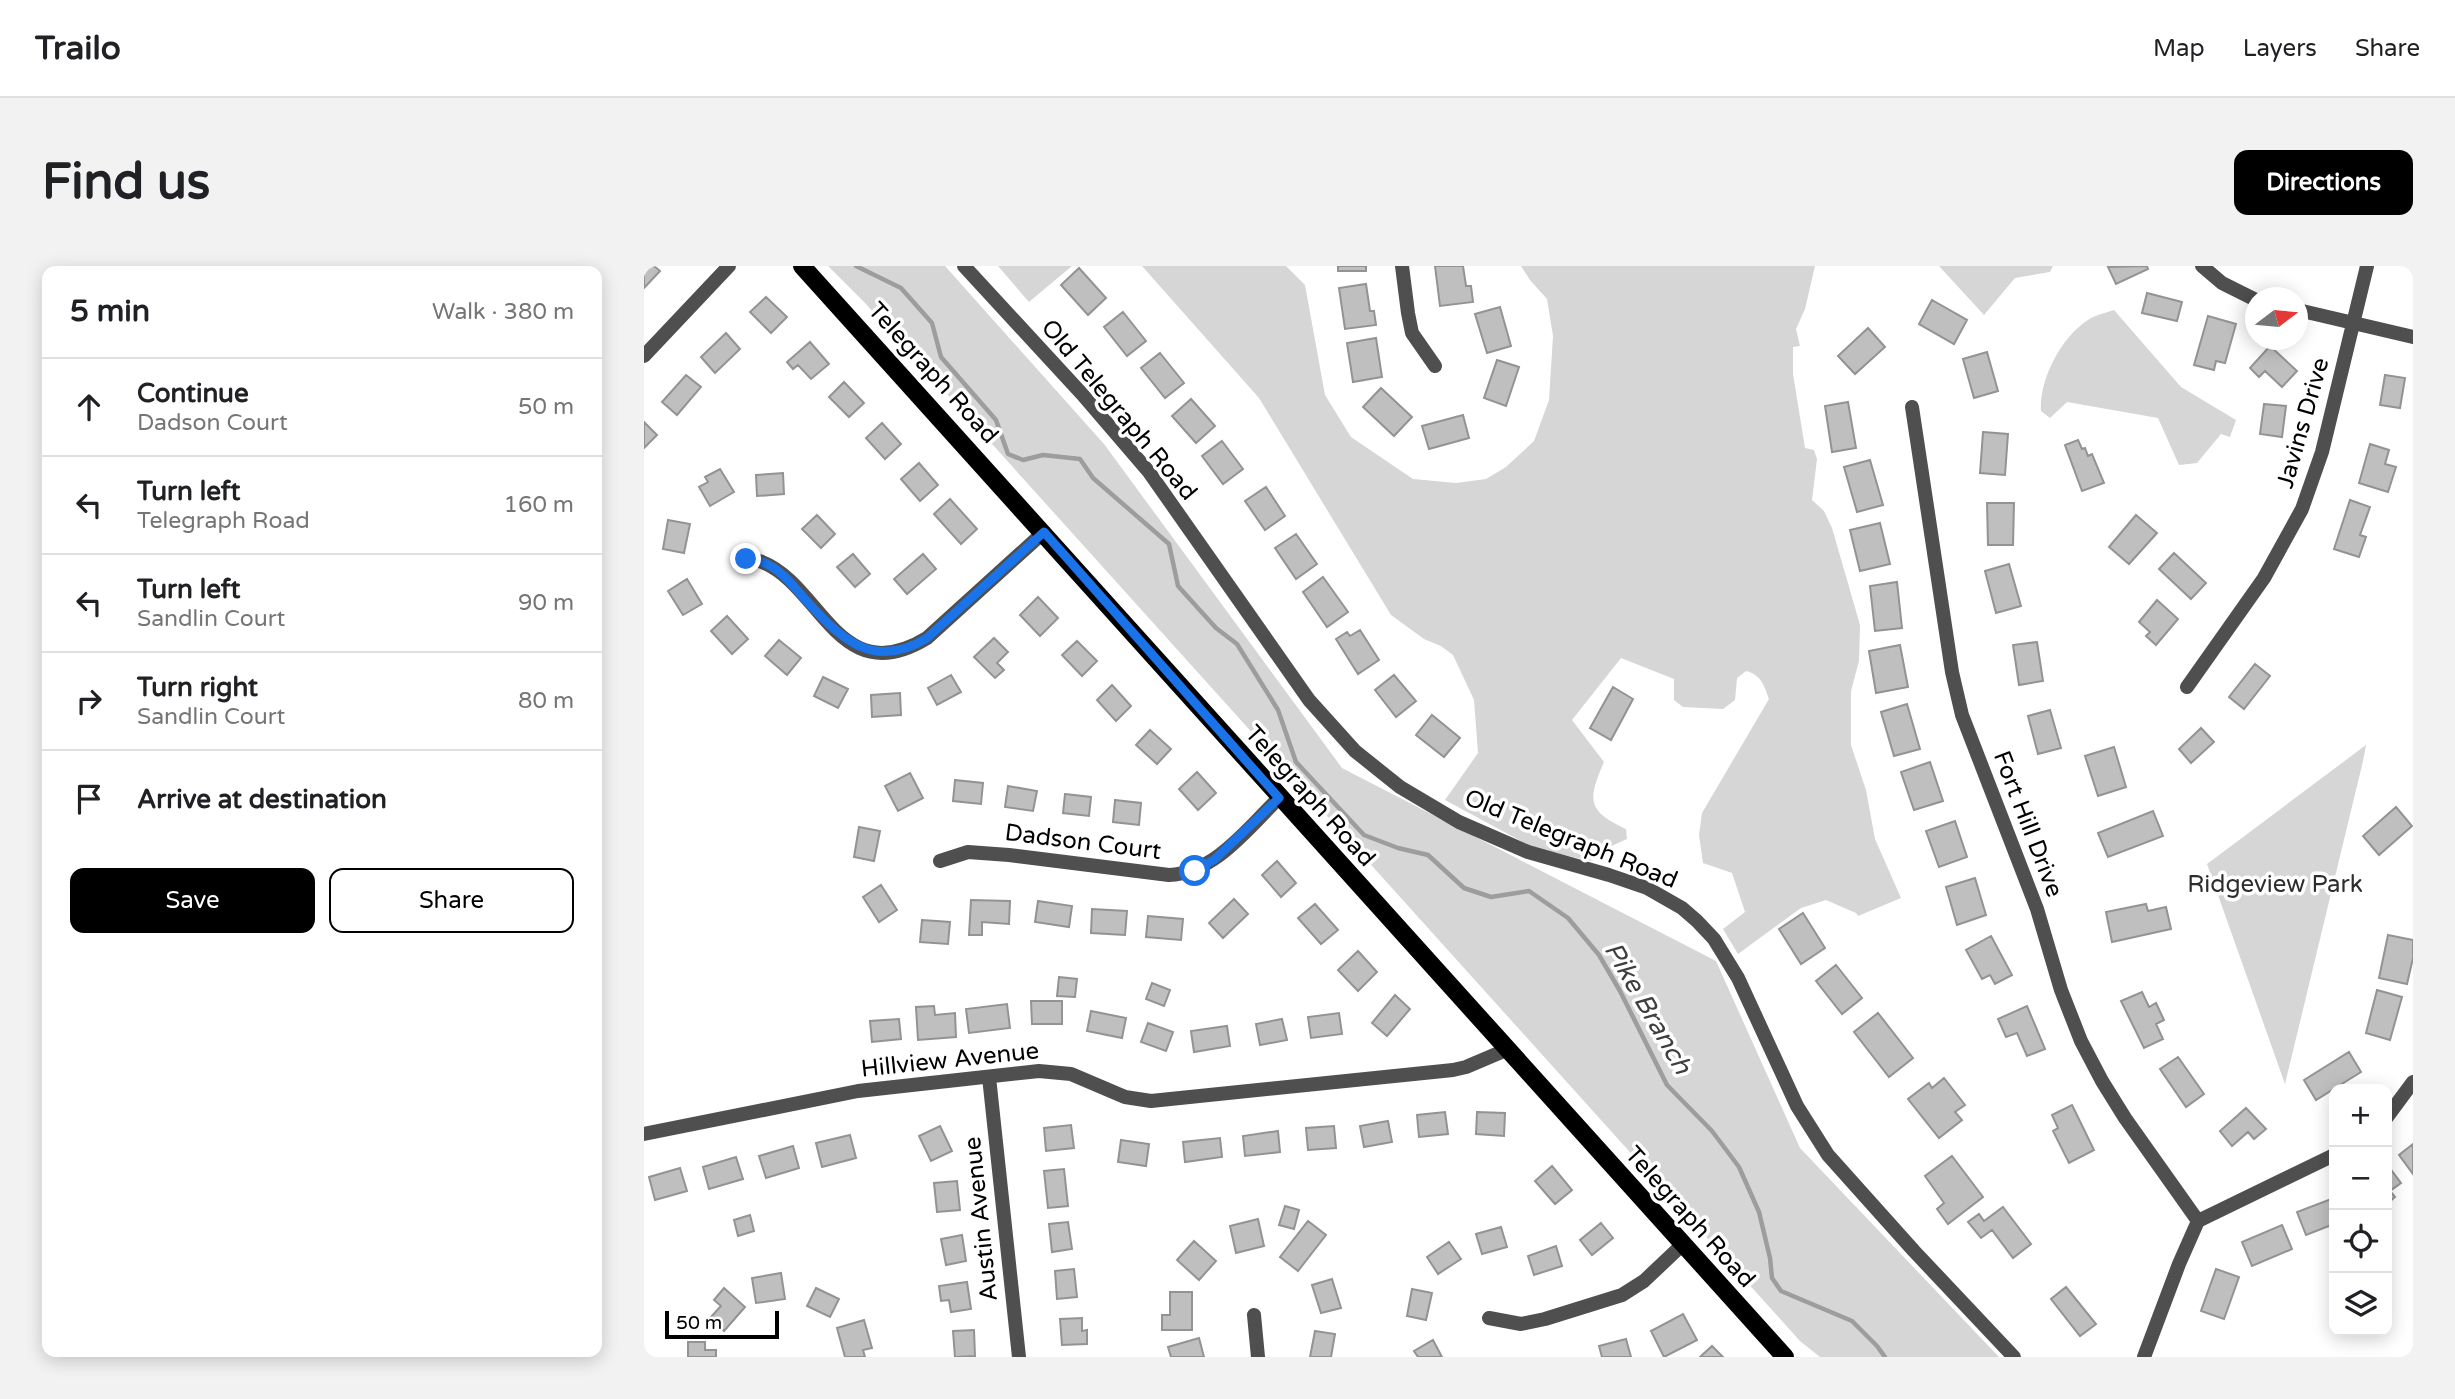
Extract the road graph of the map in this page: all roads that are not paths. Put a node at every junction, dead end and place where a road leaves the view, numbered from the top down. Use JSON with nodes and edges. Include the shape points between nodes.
{"nodes":[{"id":1,"x":729,"y":266,"type":"edge"},
{"id":2,"x":802,"y":266,"type":"edge"},
{"id":3,"x":964,"y":266,"type":"edge"},
{"id":4,"x":1402,"y":266,"type":"edge"},
{"id":5,"x":2202,"y":266,"type":"edge"},
{"id":6,"x":2367,"y":266,"type":"edge"},
{"id":7,"x":2245,"y":294,"type":"edge"},
{"id":8,"x":2308,"y":312,"type":"edge"},
{"id":9,"x":2354,"y":323,"type":"junction"},
{"id":10,"x":2413,"y":337,"type":"edge"},
{"id":11,"x":644,"y":356,"type":"edge"},
{"id":12,"x":1435,"y":366,"type":"dead end"},
{"id":13,"x":1912,"y":407,"type":"dead end"},
{"id":14,"x":1044,"y":532,"type":"junction"},
{"id":15,"x":746,"y":559,"type":"dead end"},
{"id":16,"x":2187,"y":687,"type":"dead end"},
{"id":17,"x":1279,"y":798,"type":"junction"},
{"id":18,"x":940,"y":861,"type":"dead end"},
{"id":19,"x":1506,"y":1049,"type":"junction"},
{"id":20,"x":989,"y":1077,"type":"junction"},
{"id":21,"x":2413,"y":1082,"type":"edge"},
{"id":22,"x":2392,"y":1109,"type":"edge"},
{"id":23,"x":644,"y":1134,"type":"edge"},
{"id":24,"x":2329,"y":1157,"type":"edge"},
{"id":25,"x":2198,"y":1221,"type":"junction"},
{"id":26,"x":1682,"y":1245,"type":"junction"},
{"id":27,"x":1254,"y":1315,"type":"dead end"},
{"id":28,"x":1489,"y":1318,"type":"dead end"},
{"id":29,"x":1019,"y":1357,"type":"edge"},
{"id":30,"x":1258,"y":1357,"type":"edge"},
{"id":31,"x":1785,"y":1357,"type":"edge"},
{"id":32,"x":2014,"y":1357,"type":"edge"},
{"id":33,"x":2144,"y":1357,"type":"edge"}],
"edges":[{"from":1,"to":11,"type":"street"},
{"from":2,"to":14,"type":"main road","name":"Telegraph Road"},
{"from":3,"to":32,"type":"street","name":"Old Telegraph Road","via":[[1149,472],[1308,700],[1355,751],[1400,787],[1459,822],[1528,852],[1647,888],[1682,908],[1714,939],[1738,978],[1797,1106],[1828,1155]]},
{"from":4,"to":12,"type":"street","via":[[1412,333]]},
{"from":5,"to":7,"type":"street"},
{"from":6,"to":9,"type":"street","name":"Javins Drive"},
{"from":8,"to":9,"type":"street"},
{"from":9,"to":10,"type":"street"},
{"from":9,"to":16,"type":"street","name":"Javins Drive","via":[[2322,452],[2301,509],[2264,578]]},
{"from":13,"to":25,"type":"street","name":"Fort Hill Drive","via":[[1962,715],[2037,909],[2081,1041],[2125,1118]]},
{"from":14,"to":15,"type":"street","via":[[927,638],[886,652],[846,640],[779,573],[763,562]]},
{"from":14,"to":17,"type":"main road","name":"Telegraph Road"},
{"from":17,"to":18,"type":"street","name":"Dadson Court","via":[[1215,859],[1182,874],[968,852]]},
{"from":17,"to":19,"type":"main road","name":"Telegraph Road"},
{"from":19,"to":20,"type":"street","name":"Hillview Avenue","via":[[1453,1070],[1151,1101],[1125,1097],[1061,1073]]},
{"from":19,"to":26,"type":"main road","name":"Telegraph Road"},
{"from":20,"to":23,"type":"street","name":"Hillview Avenue","via":[[858,1091]]},
{"from":20,"to":29,"type":"street","name":"Austin Avenue"},
{"from":21,"to":22,"type":"street"},
{"from":24,"to":25,"type":"street"},
{"from":25,"to":33,"type":"street"},
{"from":26,"to":28,"type":"street","via":[[1622,1295],[1521,1324]]},
{"from":26,"to":31,"type":"main road","name":"Telegraph Road"},
{"from":27,"to":30,"type":"street"}]}
